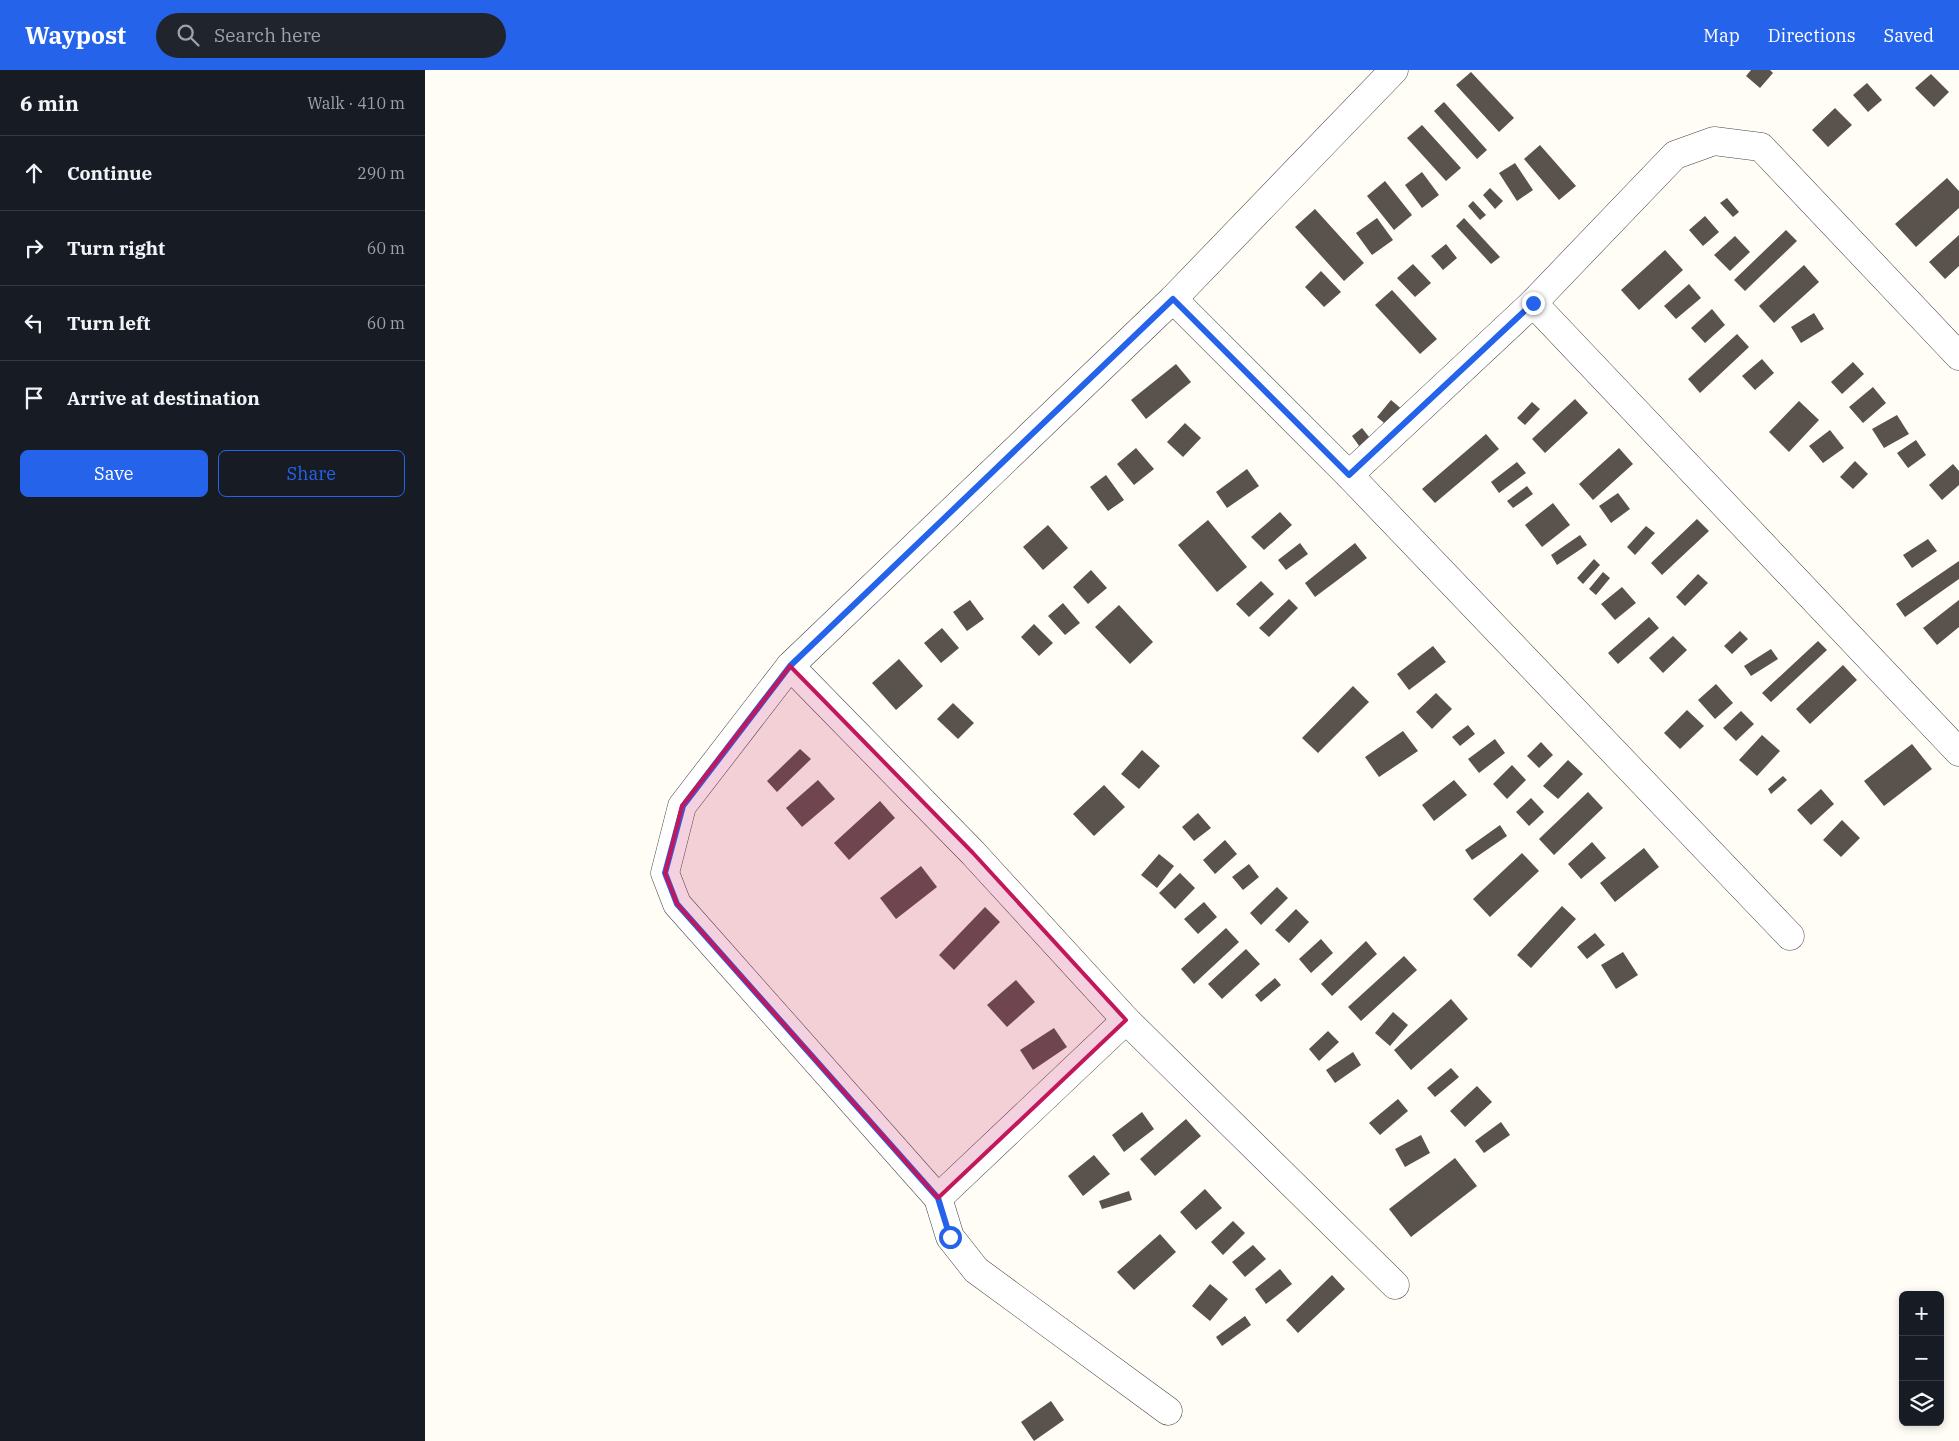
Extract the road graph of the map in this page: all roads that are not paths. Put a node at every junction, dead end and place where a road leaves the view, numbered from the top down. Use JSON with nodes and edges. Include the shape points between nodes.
{"nodes":[{"id":1,"x":1394,"y":70,"type":"edge"},
{"id":2,"x":1173,"y":299,"type":"junction"},
{"id":3,"x":1533,"y":303,"type":"junction"},
{"id":4,"x":1959,"y":356,"type":"edge"},
{"id":5,"x":1349,"y":475,"type":"junction"},
{"id":6,"x":790,"y":666,"type":"junction"},
{"id":7,"x":1959,"y":752,"type":"edge"},
{"id":8,"x":1790,"y":936,"type":"dead end"},
{"id":9,"x":1126,"y":1020,"type":"junction"},
{"id":10,"x":938,"y":1198,"type":"junction"},
{"id":11,"x":1395,"y":1286,"type":"dead end"},
{"id":12,"x":1167,"y":1411,"type":"dead end"}],
"edges":[{"from":1,"to":2,"type":"street"},
{"from":2,"to":5,"type":"street"},
{"from":2,"to":6,"type":"street"},
{"from":3,"to":4,"type":"street","via":[[1675,155],[1714,141],[1761,147]]},
{"from":3,"to":5,"type":"street"},
{"from":3,"to":7,"type":"street"},
{"from":5,"to":8,"type":"street"},
{"from":6,"to":9,"type":"street","via":[[973,853]]},
{"from":6,"to":10,"type":"street","via":[[683,806],[665,873],[677,904]]},
{"from":9,"to":10,"type":"street"},
{"from":9,"to":11,"type":"street"},
{"from":10,"to":12,"type":"street","via":[[950,1237],[976,1270]]}]}
